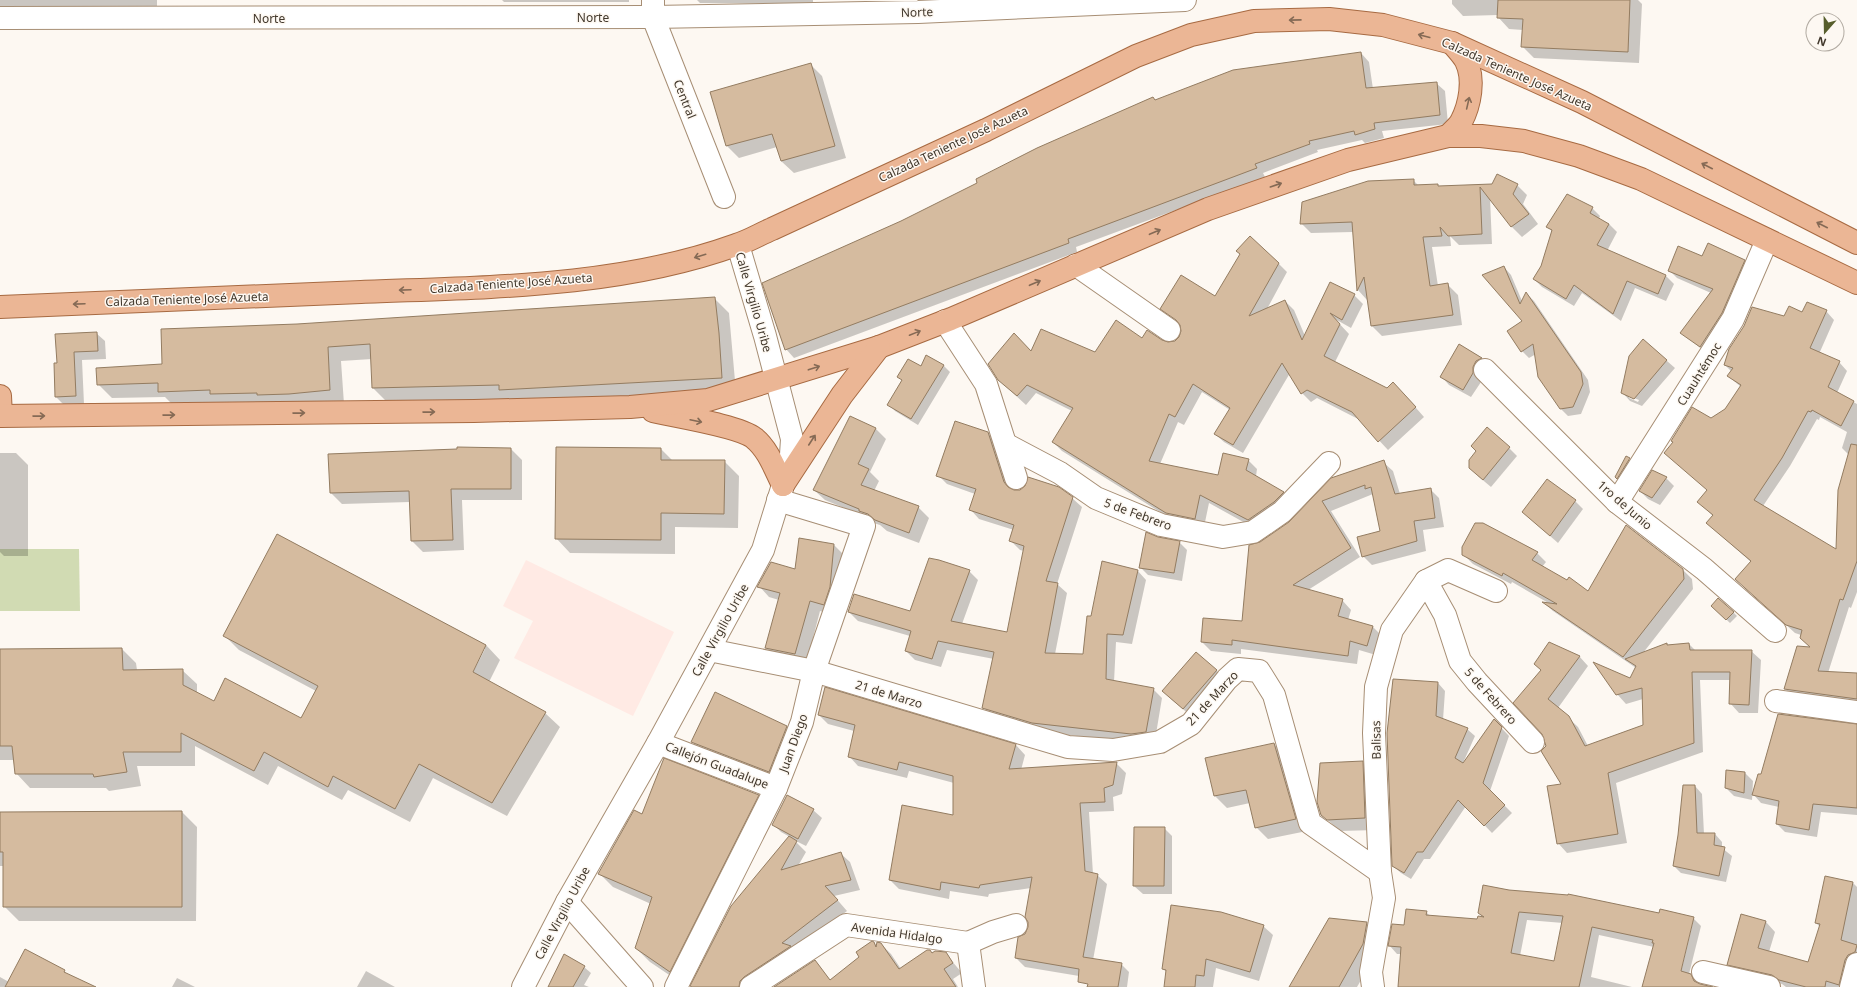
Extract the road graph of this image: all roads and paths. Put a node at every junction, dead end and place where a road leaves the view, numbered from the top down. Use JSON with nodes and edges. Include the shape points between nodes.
{"nodes":[{"id":1,"x":1185,"y":0,"type":"edge"},
{"id":2,"x":917,"y":6,"type":"edge"},
{"id":3,"x":653,"y":9,"type":"edge"},
{"id":4,"x":0,"y":18,"type":"edge"},
{"id":5,"x":1452,"y":43,"type":"junction"},
{"id":6,"x":1448,"y":136,"type":"junction"},
{"id":7,"x":724,"y":197,"type":"dead end"},
{"id":8,"x":1767,"y":240,"type":"junction"},
{"id":9,"x":1857,"y":243,"type":"edge"},
{"id":10,"x":738,"y":245,"type":"junction"},
{"id":11,"x":1076,"y":266,"type":"junction"},
{"id":12,"x":1857,"y":283,"type":"edge"},
{"id":13,"x":0,"y":307,"type":"edge"},
{"id":14,"x":945,"y":321,"type":"junction"},
{"id":15,"x":1169,"y":330,"type":"dead end"},
{"id":16,"x":879,"y":347,"type":"junction"},
{"id":17,"x":1485,"y":370,"type":"dead end"},
{"id":18,"x":776,"y":380,"type":"junction"},
{"id":19,"x":630,"y":407,"type":"junction"},
{"id":20,"x":0,"y":410,"type":"edge"},
{"id":21,"x":1007,"y":445,"type":"junction"},
{"id":22,"x":1329,"y":463,"type":"dead end"},
{"id":23,"x":1016,"y":478,"type":"dead end"},
{"id":24,"x":781,"y":492,"type":"junction"},
{"id":25,"x":1617,"y":502,"type":"junction"},
{"id":26,"x":1426,"y":581,"type":"junction"},
{"id":27,"x":1496,"y":591,"type":"dead end"},
{"id":28,"x":1775,"y":630,"type":"dead end"},
{"id":29,"x":709,"y":650,"type":"junction"},
{"id":30,"x":814,"y":671,"type":"junction"},
{"id":31,"x":1776,"y":702,"type":"dead end"},
{"id":32,"x":1857,"y":712,"type":"edge"},
{"id":33,"x":658,"y":742,"type":"junction"},
{"id":34,"x":1533,"y":742,"type":"dead end"},
{"id":35,"x":776,"y":788,"type":"junction"},
{"id":36,"x":1380,"y":872,"type":"junction"},
{"id":37,"x":567,"y":902,"type":"junction"},
{"id":38,"x":1016,"y":925,"type":"dead end"},
{"id":39,"x":968,"y":943,"type":"junction"},
{"id":40,"x":1857,"y":964,"type":"edge"},
{"id":41,"x":1703,"y":972,"type":"dead end"},
{"id":42,"x":1368,"y":982,"type":"edge"},
{"id":43,"x":523,"y":987,"type":"edge"},
{"id":44,"x":642,"y":987,"type":"edge"},
{"id":45,"x":676,"y":987,"type":"edge"},
{"id":46,"x":751,"y":987,"type":"edge"},
{"id":47,"x":974,"y":987,"type":"edge"},
{"id":48,"x":1769,"y":987,"type":"edge"},
{"id":49,"x":1850,"y":987,"type":"edge"}],
"edges":[{"from":1,"to":2,"type":"street","name":"Norte"},
{"from":2,"to":3,"type":"street","name":"Norte"},
{"from":3,"to":4,"type":"street","name":"Norte"},
{"from":3,"to":7,"type":"street","name":"Central"},
{"from":6,"to":5,"type":"main road","one_way":true,"via":[[1460,124],[1466,112],[1470,85],[1466,60]]},
{"from":9,"to":5,"type":"main road","name":"Calzada Teniente José Azueta","one_way":true,"via":[[1582,102]]},
{"from":5,"to":10,"type":"main road","name":"Calzada Teniente José Azueta","one_way":true,"via":[[1383,25],[1329,19],[1254,21],[1191,35],[1136,56],[986,130]]},
{"from":6,"to":8,"type":"main road","via":[[1480,136],[1524,141],[1578,156],[1641,179]]},
{"from":11,"to":6,"type":"main road","one_way":true,"via":[[1208,209],[1348,160]]},
{"from":8,"to":12,"type":"main road"},
{"from":8,"to":25,"type":"street","name":"Cuauhtémoc","via":[[1733,318]]},
{"from":10,"to":13,"type":"main road","name":"Calzada Teniente José Azueta","one_way":true,"via":[[693,258],[614,275],[563,282]]},
{"from":10,"to":18,"type":"street","name":"Calle Virgilio Uribe"},
{"from":14,"to":11,"type":"main road","one_way":true},
{"from":11,"to":15,"type":"street"},
{"from":16,"to":14,"type":"main road","one_way":true},
{"from":14,"to":21,"type":"street","via":[[986,384]]},
{"from":18,"to":16,"type":"main road","one_way":true},
{"from":24,"to":16,"type":"main road","one_way":true,"via":[[842,395]]},
{"from":17,"to":25,"type":"street","name":"1ro de Junio"},
{"from":18,"to":19,"type":"main road","via":[[708,400]]},
{"from":18,"to":24,"type":"street","name":"Calle Virgilio Uribe","via":[[792,438],[791,455]]},
{"from":20,"to":19,"type":"main road","one_way":true,"via":[[474,411]]},
{"from":19,"to":24,"type":"main road","one_way":true,"via":[[726,427],[753,437],[765,450]]},
{"from":21,"to":22,"type":"street","name":"5 de Febrero","via":[[1060,473],[1096,498],[1161,525],[1222,537],[1253,532],[1276,516]]},
{"from":21,"to":23,"type":"street"},
{"from":24,"to":29,"type":"street","name":"Calle Virgilio Uribe","via":[[763,550]]},
{"from":24,"to":30,"type":"street","name":"Juan Diego","via":[[864,526]]},
{"from":25,"to":28,"type":"street","name":"1ro de Junio","via":[[1704,569]]},
{"from":26,"to":27,"type":"street","name":"Balisas","via":[[1448,570]]},
{"from":26,"to":34,"type":"street","name":"5 de Febrero","via":[[1445,615],[1460,661]]},
{"from":26,"to":36,"type":"street","name":"Balisas","via":[[1392,630],[1376,687],[1374,733]]},
{"from":29,"to":30,"type":"street"},
{"from":29,"to":33,"type":"street","name":"Calle Virgilio Uribe"},
{"from":30,"to":35,"type":"street","name":"Juan Diego","via":[[802,722]]},
{"from":30,"to":36,"type":"street","name":"21 de Marzo","via":[[1068,747],[1113,750],[1160,742],[1191,724],[1238,669],[1259,671],[1274,695],[1310,823]]},
{"from":31,"to":32,"type":"street"},
{"from":33,"to":35,"type":"street","name":"Callejón Guadalupe"},
{"from":33,"to":37,"type":"street","name":"Calle Virgilio Uribe"},
{"from":35,"to":45,"type":"street","name":"Juan Diego"},
{"from":36,"to":42,"type":"street","name":"Balisas","via":[[1384,898]]},
{"from":37,"to":43,"type":"street","name":"Calle Virgilio Uribe"},
{"from":37,"to":44,"type":"street"},
{"from":38,"to":39,"type":"street"},
{"from":39,"to":46,"type":"street","name":"Avenida Hidalgo","via":[[846,925]]},
{"from":39,"to":47,"type":"street"},
{"from":40,"to":49,"type":"street"},
{"from":41,"to":48,"type":"street"}]}
